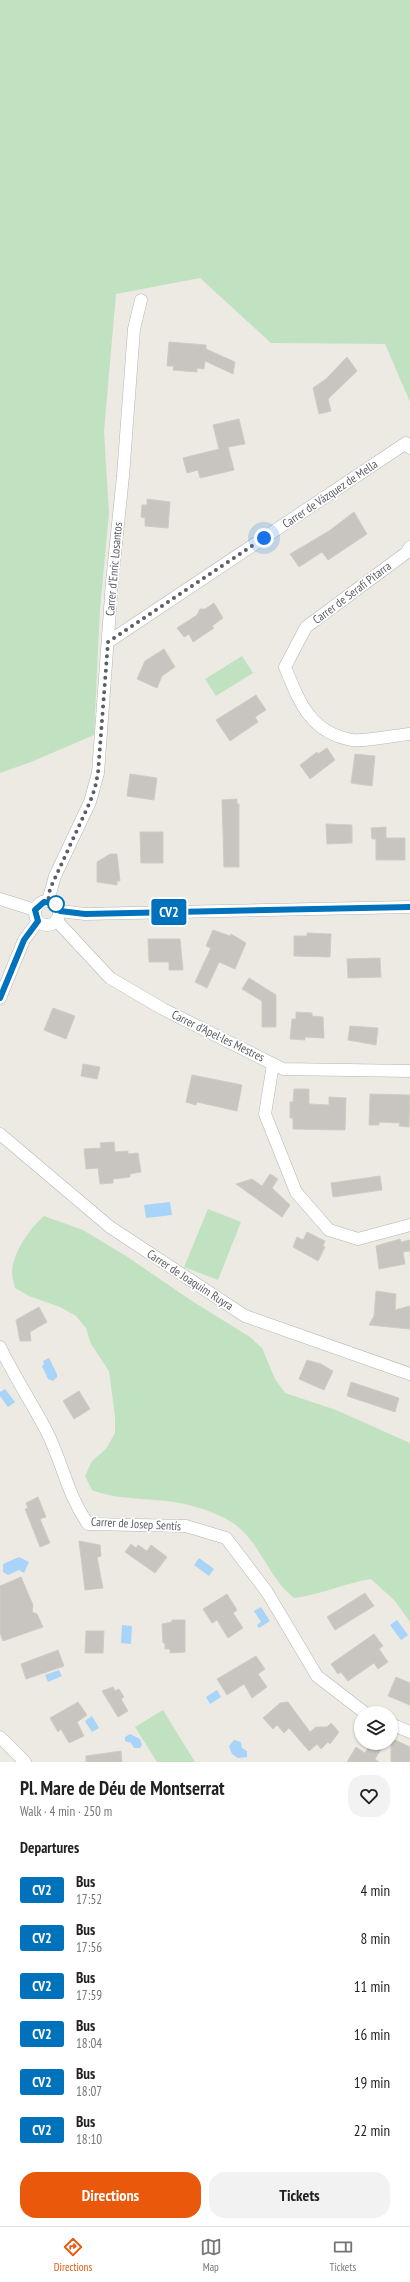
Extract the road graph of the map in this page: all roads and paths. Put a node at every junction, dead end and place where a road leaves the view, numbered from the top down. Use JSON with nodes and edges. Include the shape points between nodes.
{"nodes":[{"id":1,"x":141,"y":300,"type":"dead end"},
{"id":2,"x":410,"y":448,"type":"edge"},
{"id":3,"x":410,"y":547,"type":"edge"},
{"id":4,"x":108,"y":642,"type":"junction"},
{"id":5,"x":410,"y":734,"type":"edge"},
{"id":6,"x":0,"y":899,"type":"edge"},
{"id":7,"x":48,"y":901,"type":"junction"},
{"id":8,"x":410,"y":907,"type":"edge"},
{"id":9,"x":36,"y":915,"type":"junction"},
{"id":10,"x":59,"y":916,"type":"junction"},
{"id":11,"x":0,"y":998,"type":"edge"},
{"id":12,"x":273,"y":1064,"type":"junction"},
{"id":13,"x":410,"y":1071,"type":"edge"},
{"id":14,"x":0,"y":1134,"type":"edge"},
{"id":15,"x":410,"y":1225,"type":"edge"},
{"id":16,"x":0,"y":1347,"type":"edge"},
{"id":17,"x":410,"y":1374,"type":"edge"},
{"id":18,"x":356,"y":1706,"type":"edge"},
{"id":19,"x":398,"y":1727,"type":"edge"},
{"id":20,"x":410,"y":1732,"type":"edge"},
{"id":21,"x":0,"y":1737,"type":"edge"},
{"id":22,"x":25,"y":1762,"type":"edge"}],
"edges":[{"from":1,"to":4,"type":"street","name":"Carrer d'Enric Losantos","via":[[134,329]]},
{"from":2,"to":4,"type":"street","name":"Carrer de Vázquez de Mella","via":[[406,443]]},
{"from":3,"to":5,"type":"street","name":"Carrer de Serafí Pitarra","via":[[406,553],[306,627],[285,667],[299,701],[318,727],[352,740]]},
{"from":4,"to":7,"type":"street","name":"Carrer d'Enric Losantos","via":[[95,788],[55,876]]},
{"from":6,"to":9,"type":"street"},
{"from":7,"to":9,"type":"street","via":[[40,903]]},
{"from":7,"to":10,"type":"street","via":[[54,903]]},
{"from":8,"to":10,"type":"street"},
{"from":9,"to":10,"type":"street","via":[[46,926],[52,925]]},
{"from":9,"to":11,"type":"street"},
{"from":10,"to":12,"type":"street","name":"Carrer d'Apel·les Mestres","via":[[110,978],[163,1009]]},
{"from":12,"to":13,"type":"street","name":"Carrer d'Apel·les Mestres","via":[[283,1069]]},
{"from":12,"to":15,"type":"street","via":[[265,1114],[296,1192],[329,1230],[358,1239]]},
{"from":14,"to":17,"type":"street","name":"Carrer de Joaquim Ruyra","via":[[110,1227],[245,1316]]},
{"from":16,"to":18,"type":"street","name":"Carrer de Josep Sentís","via":[[48,1434],[75,1505],[88,1524],[186,1526],[226,1538],[267,1592],[317,1676]]},
{"from":19,"to":20,"type":"street"},
{"from":21,"to":22,"type":"street"}]}
